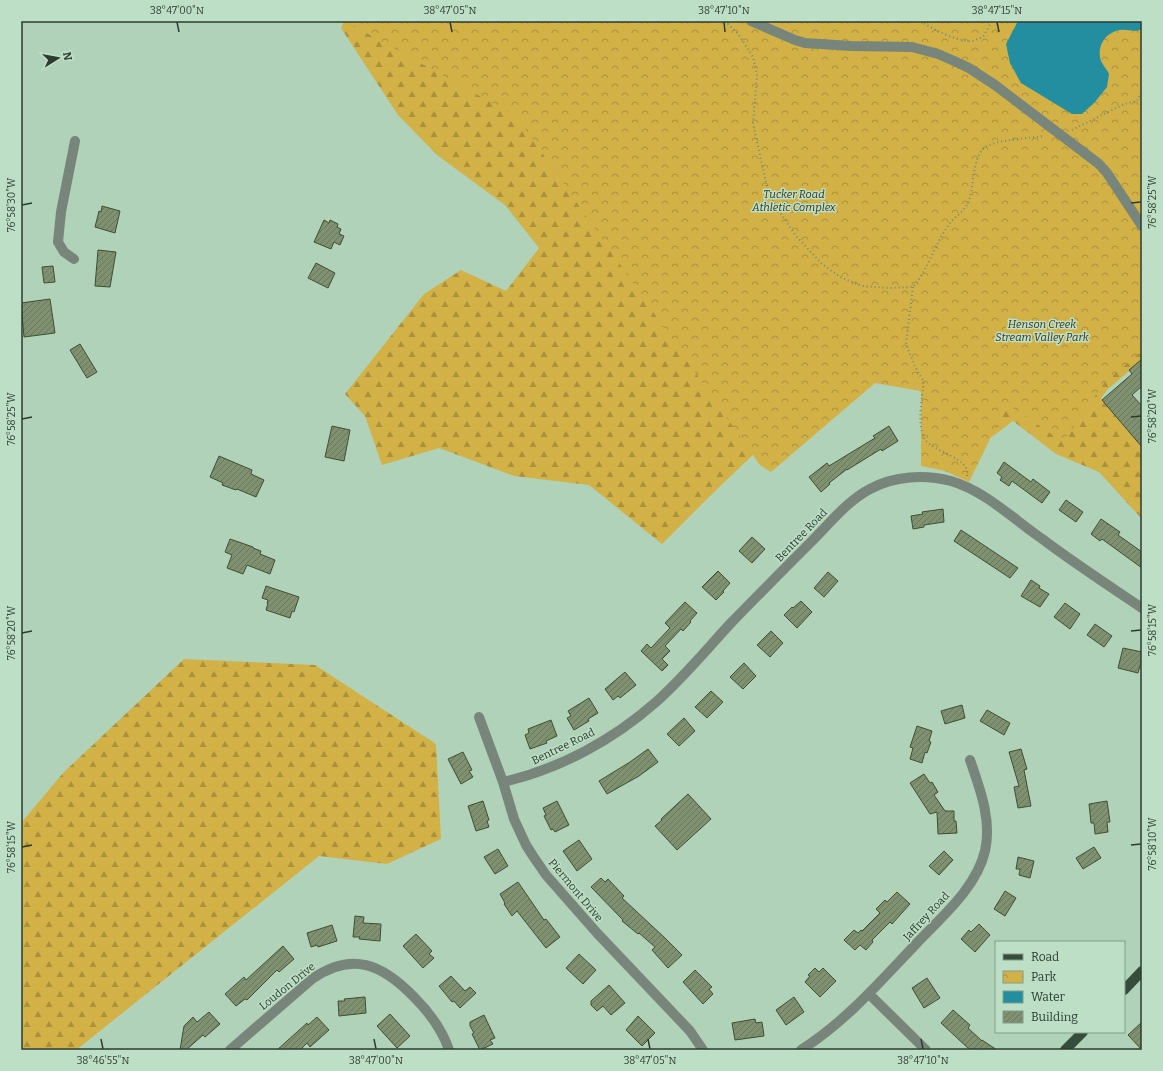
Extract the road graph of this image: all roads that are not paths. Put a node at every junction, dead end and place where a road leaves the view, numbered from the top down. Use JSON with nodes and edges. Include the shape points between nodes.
{"nodes":[{"id":1,"x":751,"y":21,"type":"edge"},
{"id":2,"x":75,"y":140,"type":"dead end"},
{"id":3,"x":1142,"y":226,"type":"edge"},
{"id":4,"x":74,"y":259,"type":"dead end"},
{"id":5,"x":1142,"y":608,"type":"edge"},
{"id":6,"x":479,"y":717,"type":"dead end"},
{"id":7,"x":970,"y":760,"type":"dead end"},
{"id":8,"x":503,"y":782,"type":"junction"},
{"id":9,"x":1142,"y":971,"type":"edge"},
{"id":10,"x":1125,"y":989,"type":"edge"},
{"id":11,"x":869,"y":994,"type":"junction"},
{"id":12,"x":1082,"y":1033,"type":"edge"},
{"id":13,"x":230,"y":1050,"type":"edge"},
{"id":14,"x":449,"y":1050,"type":"edge"},
{"id":15,"x":703,"y":1050,"type":"edge"},
{"id":16,"x":801,"y":1050,"type":"edge"},
{"id":17,"x":926,"y":1050,"type":"edge"},
{"id":18,"x":1066,"y":1050,"type":"edge"}],
"edges":[{"from":1,"to":3,"type":"street","via":[[805,43],[912,47],[938,54],[969,68],[1064,130],[1100,164]]},
{"from":2,"to":4,"type":"street","via":[[58,242],[64,252]]},
{"from":5,"to":8,"type":"street","name":"Bentree Road","via":[[987,499],[963,485],[941,479],[911,477],[888,482],[868,490],[843,509],[673,686],[642,714],[578,755],[532,775]]},
{"from":6,"to":8,"type":"street","name":"Piermont Drive"},
{"from":7,"to":11,"type":"street","name":"Jaffrey Road","via":[[987,822],[986,846],[976,874],[951,907]]},
{"from":8,"to":15,"type":"street","name":"Piermont Drive","via":[[526,845],[546,875],[690,1031]]},
{"from":9,"to":10,"type":"main road"},
{"from":11,"to":16,"type":"street","name":"Jaffrey Road","via":[[831,1030]]},
{"from":11,"to":17,"type":"street"},
{"from":12,"to":18,"type":"main road"},
{"from":13,"to":14,"type":"street","name":"Loudon Drive","via":[[312,979],[340,966],[357,964],[369,965],[385,972],[408,991],[437,1024]]}]}
